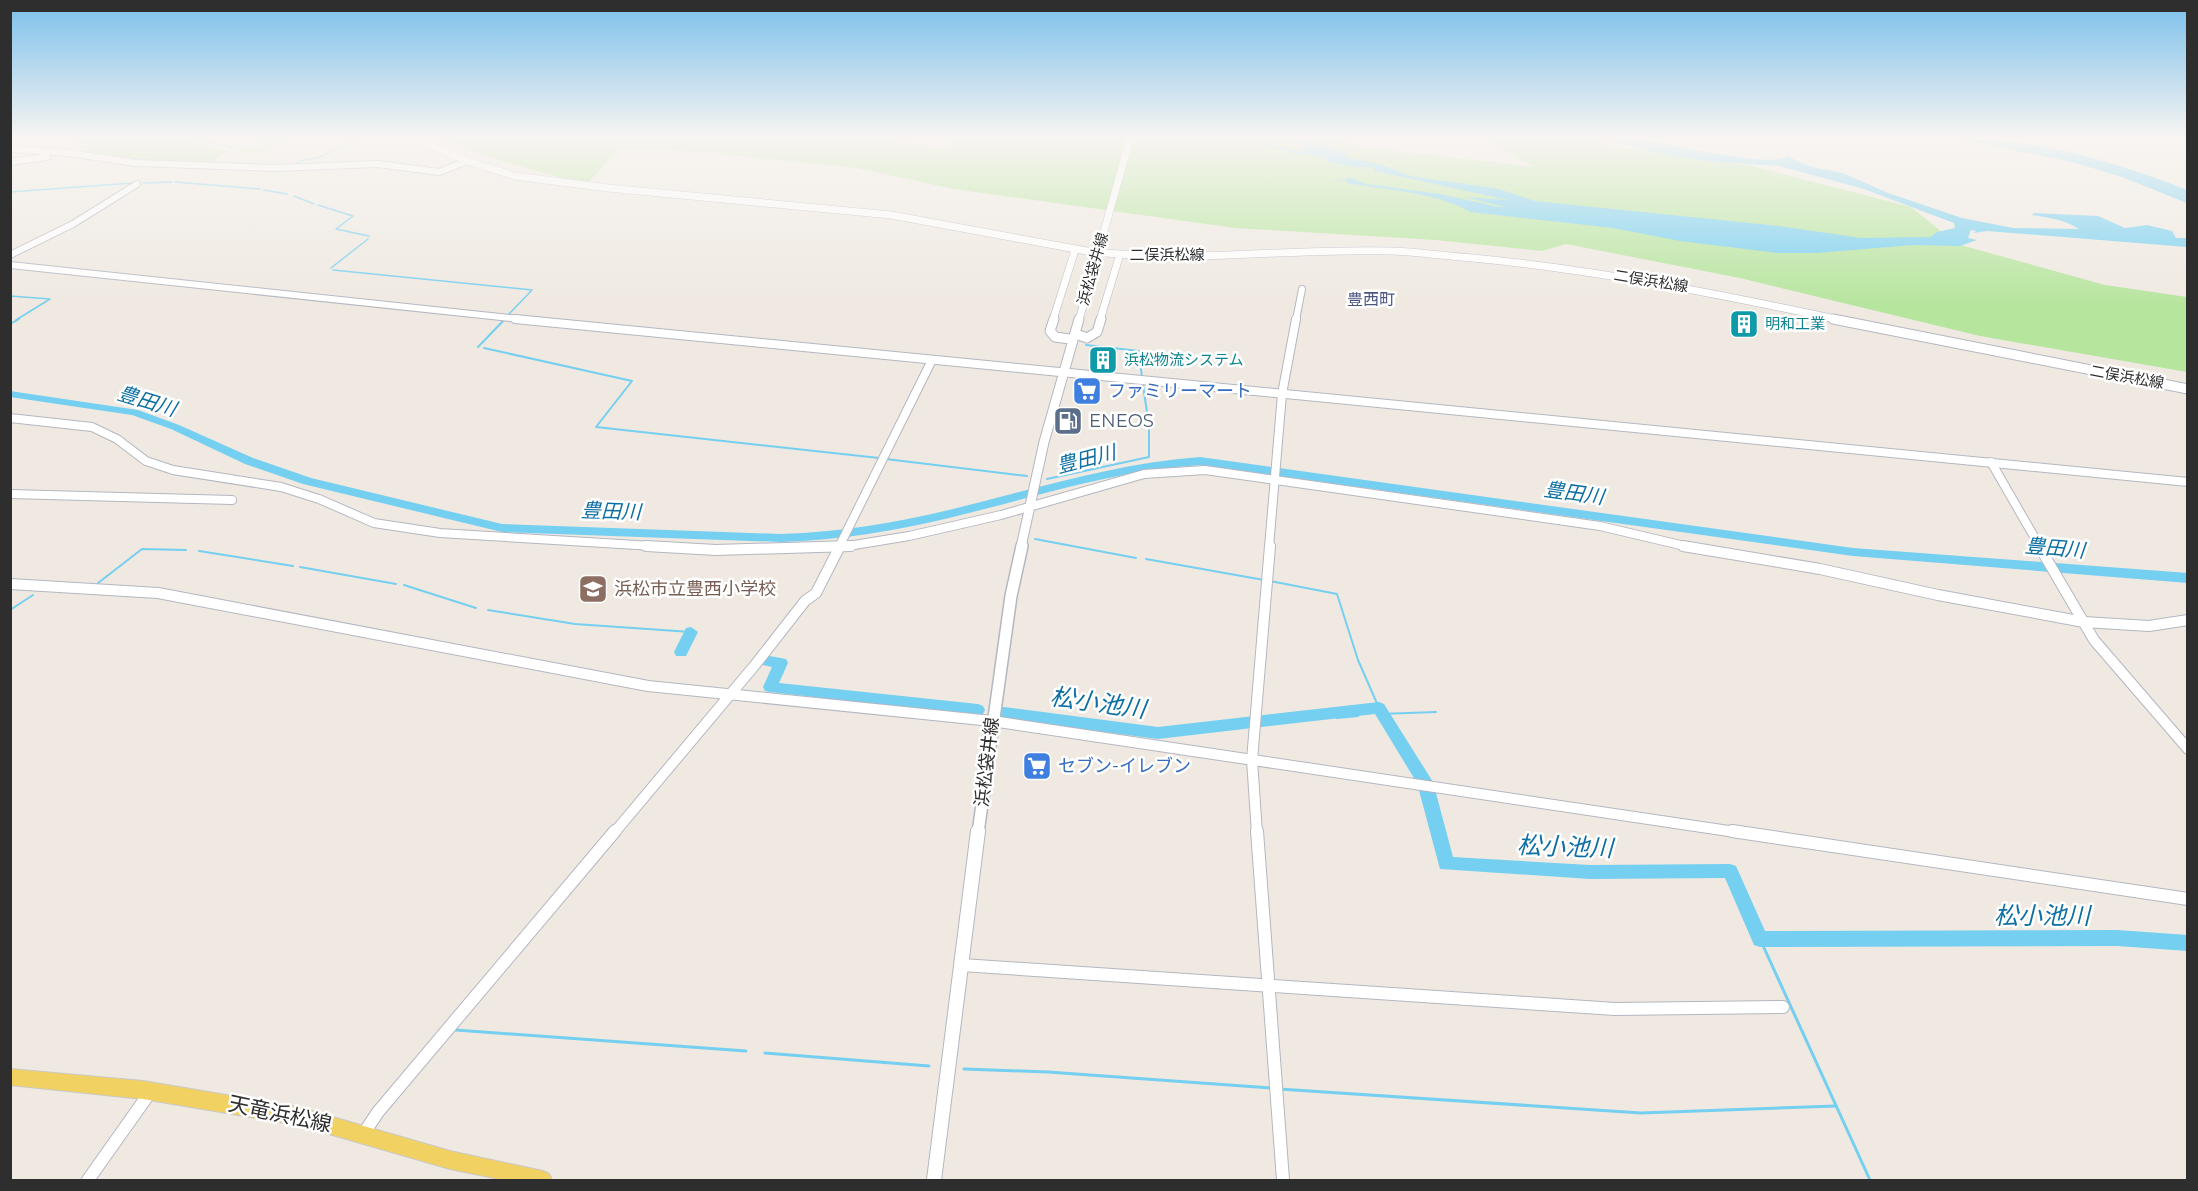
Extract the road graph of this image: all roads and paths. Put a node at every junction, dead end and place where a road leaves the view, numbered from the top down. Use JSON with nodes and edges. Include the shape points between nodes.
{"nodes":[{"id":1,"x":120,"y":195,"type":"edge"},
{"id":2,"x":684,"y":195,"type":"edge"},
{"id":3,"x":1114,"y":195,"type":"edge"},
{"id":4,"x":1075,"y":250,"type":"junction"},
{"id":5,"x":1092,"y":252,"type":"dead end"},
{"id":6,"x":1106,"y":253,"type":"dead end"},
{"id":7,"x":1120,"y":254,"type":"junction"},
{"id":8,"x":10,"y":255,"type":"edge"},
{"id":9,"x":10,"y":265,"type":"edge"},
{"id":10,"x":1302,"y":289,"type":"dead end"},
{"id":11,"x":1073,"y":339,"type":"junction"},
{"id":12,"x":932,"y":360,"type":"junction"},
{"id":13,"x":1062,"y":374,"type":"junction"},
{"id":14,"x":2187,"y":388,"type":"edge"},
{"id":15,"x":1282,"y":394,"type":"junction"},
{"id":16,"x":10,"y":418,"type":"edge"},
{"id":17,"x":1990,"y":462,"type":"junction"},
{"id":18,"x":1275,"y":473,"type":"junction"},
{"id":19,"x":2187,"y":482,"type":"edge"},
{"id":20,"x":10,"y":494,"type":"edge"},
{"id":21,"x":1033,"y":498,"type":"junction"},
{"id":22,"x":232,"y":500,"type":"dead end"},
{"id":23,"x":842,"y":539,"type":"junction"},
{"id":24,"x":10,"y":584,"type":"edge"},
{"id":25,"x":2187,"y":620,"type":"edge"},
{"id":26,"x":2084,"y":622,"type":"junction"},
{"id":27,"x":728,"y":694,"type":"junction"},
{"id":28,"x":992,"y":721,"type":"junction"},
{"id":29,"x":2187,"y":749,"type":"edge"},
{"id":30,"x":1252,"y":760,"type":"junction"},
{"id":31,"x":2187,"y":899,"type":"edge"},
{"id":32,"x":962,"y":965,"type":"junction"},
{"id":33,"x":1268,"y":985,"type":"junction"},
{"id":34,"x":1783,"y":1007,"type":"dead end"},
{"id":35,"x":10,"y":1077,"type":"edge"},
{"id":36,"x":151,"y":1091,"type":"junction"},
{"id":37,"x":364,"y":1133,"type":"junction"},
{"id":38,"x":88,"y":1180,"type":"edge"},
{"id":39,"x":543,"y":1180,"type":"edge"},
{"id":40,"x":934,"y":1180,"type":"edge"},
{"id":41,"x":1283,"y":1180,"type":"edge"}],
"edges":[{"from":1,"to":8,"type":"street","via":[[73,224]]},
{"from":2,"to":4,"type":"main road","via":[[926,219]]},
{"from":3,"to":11,"type":"main road","name":"浜松袋井線"},
{"from":4,"to":5,"type":"main road"},
{"from":4,"to":11,"type":"main road","via":[[1050,331],[1053,336]]},
{"from":6,"to":7,"type":"main road","name":"二俣浜松線"},
{"from":7,"to":11,"type":"main road","via":[[1099,337]]},
{"from":7,"to":14,"type":"main road","name":"二俣浜松線","via":[[1150,257],[1301,250],[1394,251],[1535,264],[1698,288],[1920,338]]},
{"from":9,"to":12,"type":"street"},
{"from":10,"to":15,"type":"street"},
{"from":11,"to":13,"type":"main road","name":"浜松袋井線"},
{"from":12,"to":13,"type":"street"},
{"from":12,"to":23,"type":"street"},
{"from":13,"to":15,"type":"street"},
{"from":13,"to":21,"type":"main road","name":"浜松袋井線"},
{"from":15,"to":17,"type":"street"},
{"from":15,"to":18,"type":"street"},
{"from":16,"to":23,"type":"street","via":[[92,427],[164,468],[281,487],[374,523],[401,528],[716,550]]},
{"from":17,"to":19,"type":"street"},
{"from":17,"to":26,"type":"street"},
{"from":18,"to":21,"type":"street","via":[[1157,471]]},
{"from":18,"to":26,"type":"street","via":[[1600,526],[1709,552],[1820,569],[1938,596]]},
{"from":18,"to":30,"type":"street"},
{"from":20,"to":22,"type":"street"},
{"from":21,"to":23,"type":"street","via":[[909,536]]},
{"from":21,"to":28,"type":"main road","name":"浜松袋井線","via":[[1011,596]]},
{"from":23,"to":27,"type":"street","via":[[816,593]]},
{"from":24,"to":27,"type":"street","via":[[158,593],[648,686]]},
{"from":25,"to":26,"type":"street","via":[[2149,626]]},
{"from":26,"to":29,"type":"street","via":[[2101,648]]},
{"from":27,"to":28,"type":"street"},
{"from":27,"to":37,"type":"street"},
{"from":28,"to":30,"type":"street"},
{"from":28,"to":32,"type":"main road","name":"浜松袋井線"},
{"from":30,"to":31,"type":"street"},
{"from":30,"to":33,"type":"street"},
{"from":32,"to":33,"type":"street"},
{"from":32,"to":40,"type":"main road","name":"浜松袋井線"},
{"from":33,"to":34,"type":"street","via":[[1615,1009]]},
{"from":33,"to":41,"type":"street"},
{"from":35,"to":36,"type":"main road","name":"天竜浜松線"},
{"from":36,"to":37,"type":"main road","name":"天竜浜松線","via":[[298,1116]]},
{"from":36,"to":38,"type":"street"},
{"from":37,"to":39,"type":"main road","name":"天竜浜松線","via":[[450,1160]]}]}
